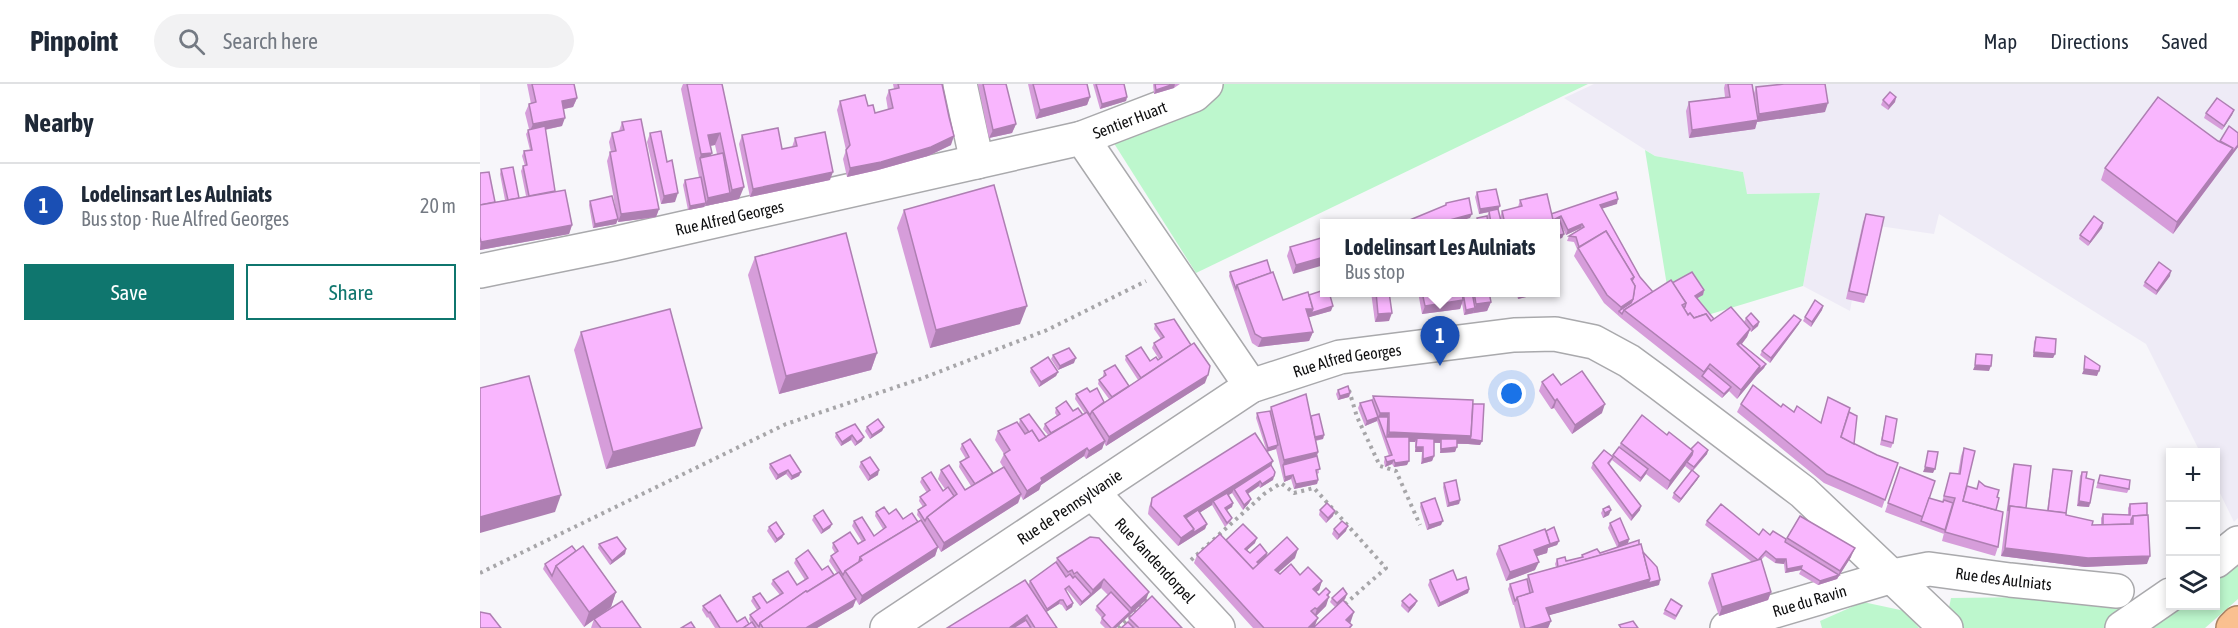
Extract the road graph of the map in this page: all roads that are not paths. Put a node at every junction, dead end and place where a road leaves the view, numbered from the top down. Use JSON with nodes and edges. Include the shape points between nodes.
{"nodes":[{"id":1,"x":960,"y":84,"type":"edge"},
{"id":2,"x":1206,"y":84,"type":"edge"},
{"id":3,"x":1082,"y":138,"type":"junction"},
{"id":4,"x":977,"y":162,"type":"junction"},
{"id":5,"x":480,"y":271,"type":"edge"},
{"id":6,"x":1251,"y":386,"type":"junction"},
{"id":7,"x":1092,"y":492,"type":"junction"},
{"id":8,"x":2238,"y":543,"type":"edge"},
{"id":9,"x":2220,"y":558,"type":"edge"},
{"id":10,"x":1893,"y":576,"type":"junction"},
{"id":11,"x":2117,"y":591,"type":"dead end"},
{"id":12,"x":2166,"y":598,"type":"edge"},
{"id":13,"x":2238,"y":623,"type":"edge"},
{"id":14,"x":887,"y":628,"type":"edge"},
{"id":15,"x":1218,"y":628,"type":"edge"},
{"id":16,"x":1727,"y":628,"type":"edge"},
{"id":17,"x":1946,"y":628,"type":"edge"},
{"id":18,"x":2122,"y":628,"type":"edge"},
{"id":19,"x":2233,"y":628,"type":"edge"}],
"edges":[{"from":1,"to":4,"type":"street"},
{"from":2,"to":3,"type":"street","name":"Sentier Huart","via":[[1194,95]]},
{"from":3,"to":4,"type":"street","name":"Rue Alfred Georges"},
{"from":3,"to":6,"type":"street"},
{"from":4,"to":5,"type":"street","name":"Rue Alfred Georges"},
{"from":6,"to":7,"type":"street","name":"Rue de Pennsylvanie"},
{"from":6,"to":10,"type":"street","name":"Rue Alfred Georges","via":[[1340,357],[1514,335],[1555,334],[1594,342],[1659,382],[1803,492]]},
{"from":7,"to":14,"type":"street","name":"Rue de Pennsylvanie"},
{"from":7,"to":15,"type":"street","name":"Rue Vandendorpel"},
{"from":8,"to":9,"type":"street"},
{"from":10,"to":11,"type":"street","name":"Rue des Aulniats","via":[[1929,569]]},
{"from":10,"to":16,"type":"street","name":"Rue du Ravin"},
{"from":10,"to":17,"type":"street"},
{"from":12,"to":18,"type":"street"},
{"from":13,"to":19,"type":"highway"}]}
